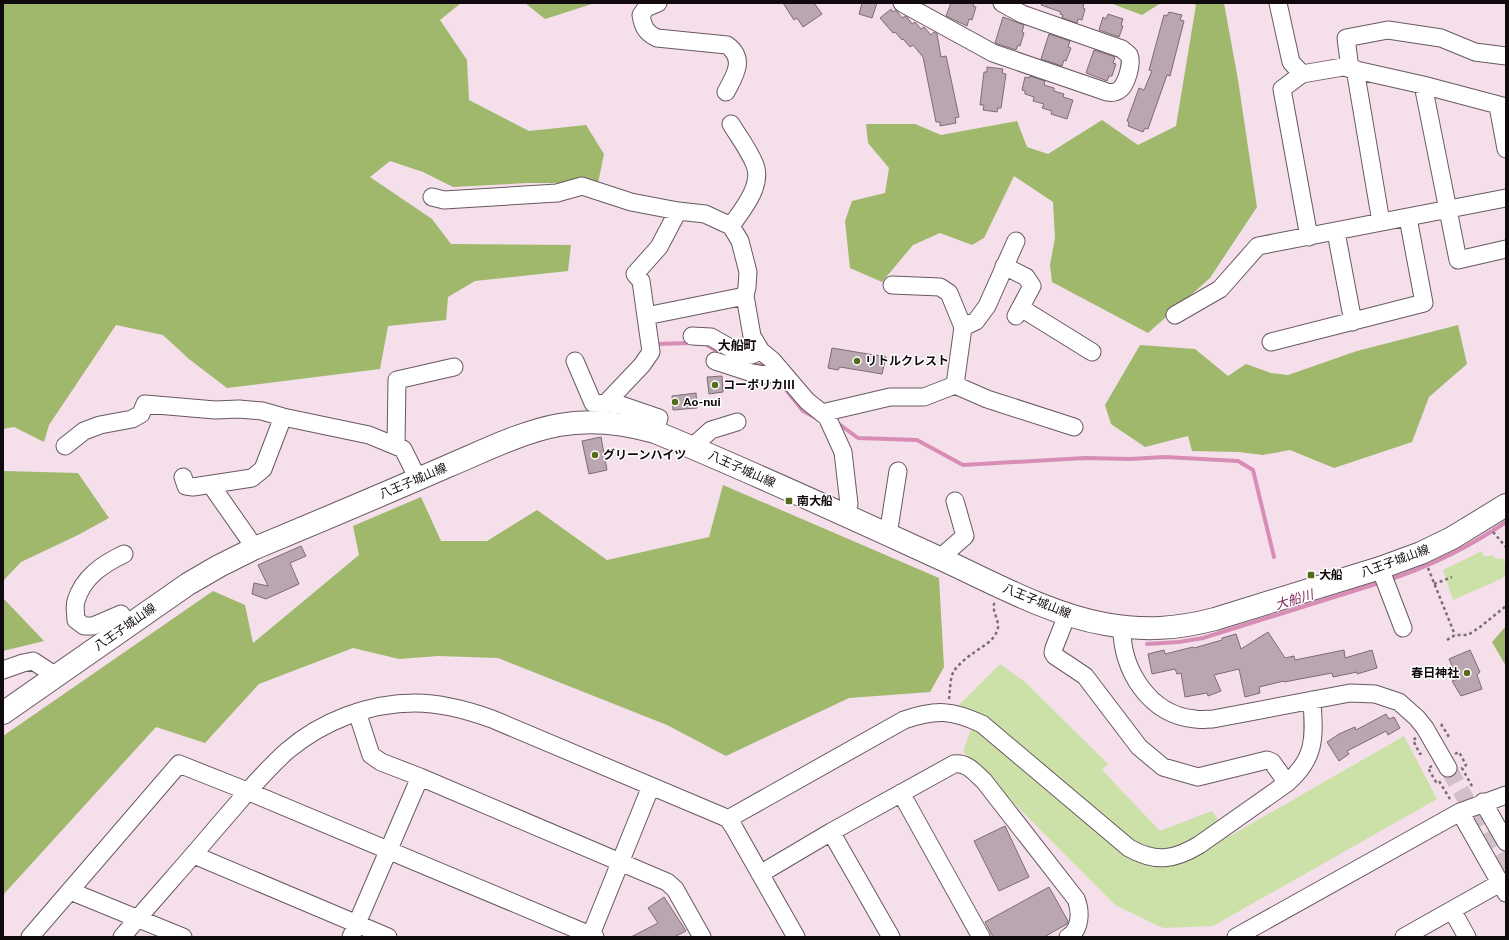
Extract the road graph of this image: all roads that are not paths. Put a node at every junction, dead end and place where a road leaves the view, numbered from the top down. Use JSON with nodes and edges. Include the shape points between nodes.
{"nodes":[{"id":1,"x":658,"y":3,"type":"edge"},
{"id":2,"x":902,"y":3,"type":"edge"},
{"id":3,"x":1002,"y":3,"type":"edge"},
{"id":4,"x":1278,"y":3,"type":"edge"},
{"id":5,"x":1506,"y":56,"type":"edge"},
{"id":6,"x":1352,"y":69,"type":"junction"},
{"id":7,"x":1302,"y":74,"type":"junction"},
{"id":8,"x":1423,"y":85,"type":"junction"},
{"id":9,"x":726,"y":92,"type":"dead end"},
{"id":10,"x":1502,"y":106,"type":"edge"},
{"id":11,"x":731,"y":124,"type":"dead end"},
{"id":12,"x":1506,"y":149,"type":"edge"},
{"id":13,"x":432,"y":197,"type":"dead end"},
{"id":14,"x":1506,"y":198,"type":"edge"},
{"id":15,"x":1448,"y":210,"type":"junction"},
{"id":16,"x":678,"y":211,"type":"junction"},
{"id":17,"x":1408,"y":218,"type":"junction"},
{"id":18,"x":1381,"y":222,"type":"junction"},
{"id":19,"x":731,"y":226,"type":"junction"},
{"id":20,"x":1336,"y":232,"type":"junction"},
{"id":21,"x":1309,"y":237,"type":"junction"},
{"id":22,"x":1016,"y":241,"type":"dead end"},
{"id":23,"x":1506,"y":249,"type":"edge"},
{"id":24,"x":1004,"y":266,"type":"junction"},
{"id":25,"x":892,"y":285,"type":"dead end"},
{"id":26,"x":745,"y":296,"type":"junction"},
{"id":27,"x":1175,"y":314,"type":"dead end"},
{"id":28,"x":646,"y":316,"type":"junction"},
{"id":29,"x":1353,"y":322,"type":"junction"},
{"id":30,"x":963,"y":327,"type":"junction"},
{"id":31,"x":692,"y":336,"type":"dead end"},
{"id":32,"x":1271,"y":342,"type":"dead end"},
{"id":33,"x":761,"y":351,"type":"junction"},
{"id":34,"x":1092,"y":352,"type":"dead end"},
{"id":35,"x":575,"y":360,"type":"dead end"},
{"id":36,"x":715,"y":361,"type":"dead end"},
{"id":37,"x":454,"y":366,"type":"dead end"},
{"id":38,"x":780,"y":369,"type":"junction"},
{"id":39,"x":955,"y":385,"type":"junction"},
{"id":40,"x":605,"y":404,"type":"junction"},
{"id":41,"x":283,"y":417,"type":"junction"},
{"id":42,"x":828,"y":420,"type":"junction"},
{"id":43,"x":737,"y":422,"type":"dead end"},
{"id":44,"x":1074,"y":427,"type":"dead end"},
{"id":45,"x":655,"y":432,"type":"junction"},
{"id":46,"x":65,"y":446,"type":"dead end"},
{"id":47,"x":396,"y":446,"type":"junction"},
{"id":48,"x":692,"y":447,"type":"junction"},
{"id":49,"x":898,"y":471,"type":"dead end"},
{"id":50,"x":183,"y":477,"type":"dead end"},
{"id":51,"x":418,"y":479,"type":"junction"},
{"id":52,"x":211,"y":486,"type":"junction"},
{"id":53,"x":955,"y":501,"type":"dead end"},
{"id":54,"x":1506,"y":505,"type":"edge"},
{"id":55,"x":846,"y":516,"type":"junction"},
{"id":56,"x":888,"y":534,"type":"junction"},
{"id":57,"x":255,"y":548,"type":"junction"},
{"id":58,"x":124,"y":554,"type":"dead end"},
{"id":59,"x":940,"y":558,"type":"junction"},
{"id":60,"x":1383,"y":577,"type":"junction"},
{"id":61,"x":1068,"y":615,"type":"junction"},
{"id":62,"x":128,"y":625,"type":"junction"},
{"id":63,"x":1122,"y":627,"type":"junction"},
{"id":64,"x":1403,"y":628,"type":"dead end"},
{"id":65,"x":3,"y":670,"type":"edge"},
{"id":66,"x":56,"y":676,"type":"junction"},
{"id":67,"x":1312,"y":700,"type":"junction"},
{"id":68,"x":357,"y":712,"type":"junction"},
{"id":69,"x":3,"y":713,"type":"edge"},
{"id":70,"x":1448,"y":768,"type":"tunnel mouth"},
{"id":71,"x":420,"y":777,"type":"junction"},
{"id":72,"x":1287,"y":783,"type":"junction"},
{"id":73,"x":650,"y":786,"type":"junction"},
{"id":74,"x":247,"y":791,"type":"junction"},
{"id":75,"x":901,"y":793,"type":"junction"},
{"id":76,"x":1506,"y":795,"type":"edge"},
{"id":77,"x":1483,"y":802,"type":"junction"},
{"id":78,"x":1460,"y":812,"type":"junction"},
{"id":79,"x":728,"y":819,"type":"junction"},
{"id":80,"x":831,"y":832,"type":"junction"},
{"id":81,"x":1506,"y":842,"type":"edge"},
{"id":82,"x":388,"y":851,"type":"junction"},
{"id":83,"x":194,"y":855,"type":"junction"},
{"id":84,"x":621,"y":862,"type":"junction"},
{"id":85,"x":760,"y":874,"type":"junction"},
{"id":86,"x":1503,"y":888,"type":"edge"},
{"id":87,"x":70,"y":891,"type":"junction"},
{"id":88,"x":1452,"y":910,"type":"junction"},
{"id":89,"x":138,"y":918,"type":"junction"},
{"id":90,"x":354,"y":930,"type":"edge"},
{"id":91,"x":592,"y":936,"type":"edge"},
{"id":92,"x":30,"y":937,"type":"edge"},
{"id":93,"x":122,"y":937,"type":"edge"},
{"id":94,"x":183,"y":937,"type":"edge"},
{"id":95,"x":388,"y":937,"type":"edge"},
{"id":96,"x":702,"y":937,"type":"edge"},
{"id":97,"x":796,"y":937,"type":"edge"},
{"id":98,"x":891,"y":937,"type":"edge"},
{"id":99,"x":981,"y":937,"type":"edge"},
{"id":100,"x":1068,"y":937,"type":"edge"},
{"id":101,"x":1236,"y":937,"type":"edge"},
{"id":102,"x":1404,"y":937,"type":"edge"},
{"id":103,"x":1468,"y":937,"type":"edge"}],
"edges":[{"from":1,"to":9,"type":"street","via":[[646,8],[641,16],[643,26],[649,34],[657,38],[726,45],[733,50],[738,64]]},
{"from":2,"to":3,"type":"street","via":[[993,53],[1107,92],[1114,93],[1120,90],[1125,83],[1131,62],[1122,49],[1022,14]]},
{"from":4,"to":7,"type":"street","via":[[1291,62]]},
{"from":5,"to":6,"type":"street","via":[[1475,52],[1441,38],[1388,30],[1346,38]]},
{"from":6,"to":7,"type":"street","via":[[1343,67]]},
{"from":6,"to":8,"type":"street"},
{"from":6,"to":18,"type":"street"},
{"from":7,"to":21,"type":"street","via":[[1282,89]]},
{"from":8,"to":10,"type":"street"},
{"from":8,"to":15,"type":"street"},
{"from":10,"to":12,"type":"street"},
{"from":11,"to":19,"type":"street","via":[[756,166],[756,184],[748,202]]},
{"from":13,"to":16,"type":"street","via":[[444,200],[550,193],[582,186],[631,202]]},
{"from":14,"to":15,"type":"street"},
{"from":15,"to":17,"type":"street"},
{"from":15,"to":23,"type":"street","via":[[1458,260]]},
{"from":16,"to":19,"type":"street","via":[[705,214]]},
{"from":16,"to":28,"type":"street","via":[[659,247],[635,274],[641,281]]},
{"from":17,"to":18,"type":"street"},
{"from":17,"to":29,"type":"street","via":[[1424,303]]},
{"from":18,"to":20,"type":"street"},
{"from":19,"to":26,"type":"street","via":[[740,241],[748,272]]},
{"from":20,"to":21,"type":"street"},
{"from":20,"to":29,"type":"street"},
{"from":21,"to":27,"type":"street","via":[[1258,246],[1220,289]]},
{"from":22,"to":24,"type":"street"},
{"from":24,"to":30,"type":"street","via":[[987,306],[976,321]]},
{"from":24,"to":34,"type":"street","via":[[1026,277],[1032,286],[1019,312]]},
{"from":25,"to":30,"type":"street","via":[[940,287],[949,293]]},
{"from":26,"to":28,"type":"street"},
{"from":26,"to":33,"type":"street","via":[[752,336]]},
{"from":28,"to":40,"type":"street","via":[[651,352]]},
{"from":29,"to":32,"type":"street"},
{"from":30,"to":39,"type":"street"},
{"from":31,"to":33,"type":"street","via":[[711,337],[732,349],[751,355]]},
{"from":33,"to":38,"type":"street"},
{"from":35,"to":40,"type":"street","via":[[593,403]]},
{"from":36,"to":38,"type":"street","via":[[752,374],[766,375]]},
{"from":37,"to":47,"type":"street","via":[[397,380]]},
{"from":38,"to":42,"type":"street","via":[[807,401]]},
{"from":39,"to":42,"type":"street","via":[[924,397],[890,397]]},
{"from":39,"to":44,"type":"street","via":[[987,399]]},
{"from":40,"to":45,"type":"street","via":[[621,405],[659,418]]},
{"from":41,"to":46,"type":"street","via":[[262,411],[145,404],[141,414],[132,419],[84,431]]},
{"from":41,"to":47,"type":"street","via":[[369,435]]},
{"from":41,"to":52,"type":"street","via":[[263,469],[252,478]]},
{"from":42,"to":55,"type":"street","via":[[843,452],[849,504]]},
{"from":43,"to":48,"type":"street","via":[[711,430]]},
{"from":45,"to":48,"type":"main road","name":"八王子城山線"},
{"from":45,"to":51,"type":"main road","name":"八王子城山線","via":[[630,425],[604,422],[558,425],[516,438]]},
{"from":47,"to":51,"type":"street","via":[[403,449]]},
{"from":48,"to":55,"type":"main road","name":"八王子城山線"},
{"from":49,"to":56,"type":"street"},
{"from":50,"to":52,"type":"street","via":[[186,486]]},
{"from":51,"to":57,"type":"main road","name":"八王子城山線"},
{"from":52,"to":57,"type":"street"},
{"from":53,"to":59,"type":"street","via":[[965,536]]},
{"from":54,"to":60,"type":"main road","name":"八王子城山線"},
{"from":55,"to":56,"type":"main road","name":"八王子城山線"},
{"from":56,"to":59,"type":"main road","name":"八王子城山線"},
{"from":57,"to":62,"type":"main road","name":"八王子城山線","via":[[188,584]]},
{"from":58,"to":62,"type":"street","via":[[95,570],[84,584],[75,602],[76,620],[84,626],[93,626],[121,614]]},
{"from":59,"to":61,"type":"main road","name":"八王子城山線"},
{"from":60,"to":63,"type":"main road","name":"八王子城山線","via":[[1189,626],[1143,629]]},
{"from":60,"to":64,"type":"street"},
{"from":61,"to":63,"type":"main road","name":"八王子城山線"},
{"from":61,"to":72,"type":"street","via":[[1054,648],[1055,656],[1085,676],[1139,747],[1163,767],[1198,777],[1267,760],[1272,762]]},
{"from":62,"to":66,"type":"main road","name":"八王子城山線"},
{"from":63,"to":67,"type":"street","via":[[1124,650],[1138,684],[1155,702],[1178,715],[1194,719],[1213,719]]},
{"from":65,"to":66,"type":"street","via":[[33,661]]},
{"from":66,"to":69,"type":"main road","name":"八王子城山線"},
{"from":67,"to":70,"type":"street","via":[[1362,692],[1399,702],[1425,728]]},
{"from":67,"to":72,"type":"street","via":[[1312,748],[1298,774]]},
{"from":68,"to":71,"type":"street","via":[[371,755],[381,762]]},
{"from":68,"to":73,"type":"street","via":[[415,703],[454,707],[492,719]]},
{"from":68,"to":74,"type":"street","via":[[319,728],[303,739]]},
{"from":71,"to":82,"type":"street"},
{"from":71,"to":84,"type":"street"},
{"from":72,"to":79,"type":"street","via":[[1187,852],[1156,858],[1129,848],[982,724],[948,712],[904,720]]},
{"from":73,"to":79,"type":"street"},
{"from":73,"to":84,"type":"street"},
{"from":74,"to":82,"type":"street"},
{"from":74,"to":83,"type":"street"},
{"from":74,"to":87,"type":"street","via":[[179,764]]},
{"from":75,"to":80,"type":"street"},
{"from":75,"to":99,"type":"street"},
{"from":75,"to":100,"type":"street","via":[[954,764],[967,766],[984,782],[1076,899],[1080,911],[1076,930]]},
{"from":76,"to":77,"type":"street"},
{"from":77,"to":78,"type":"street"},
{"from":77,"to":81,"type":"street"},
{"from":78,"to":86,"type":"street"},
{"from":78,"to":101,"type":"street"},
{"from":79,"to":85,"type":"street"},
{"from":80,"to":85,"type":"street"},
{"from":80,"to":98,"type":"street"},
{"from":82,"to":90,"type":"street"},
{"from":82,"to":91,"type":"street"},
{"from":83,"to":89,"type":"street"},
{"from":83,"to":90,"type":"street"},
{"from":84,"to":91,"type":"street"},
{"from":84,"to":96,"type":"street","via":[[667,882],[674,889]]},
{"from":85,"to":97,"type":"street"},
{"from":86,"to":88,"type":"street"},
{"from":87,"to":89,"type":"street"},
{"from":87,"to":92,"type":"street"},
{"from":88,"to":102,"type":"street"},
{"from":88,"to":103,"type":"street"},
{"from":89,"to":93,"type":"street"},
{"from":89,"to":94,"type":"street"},
{"from":90,"to":95,"type":"street"}]}
